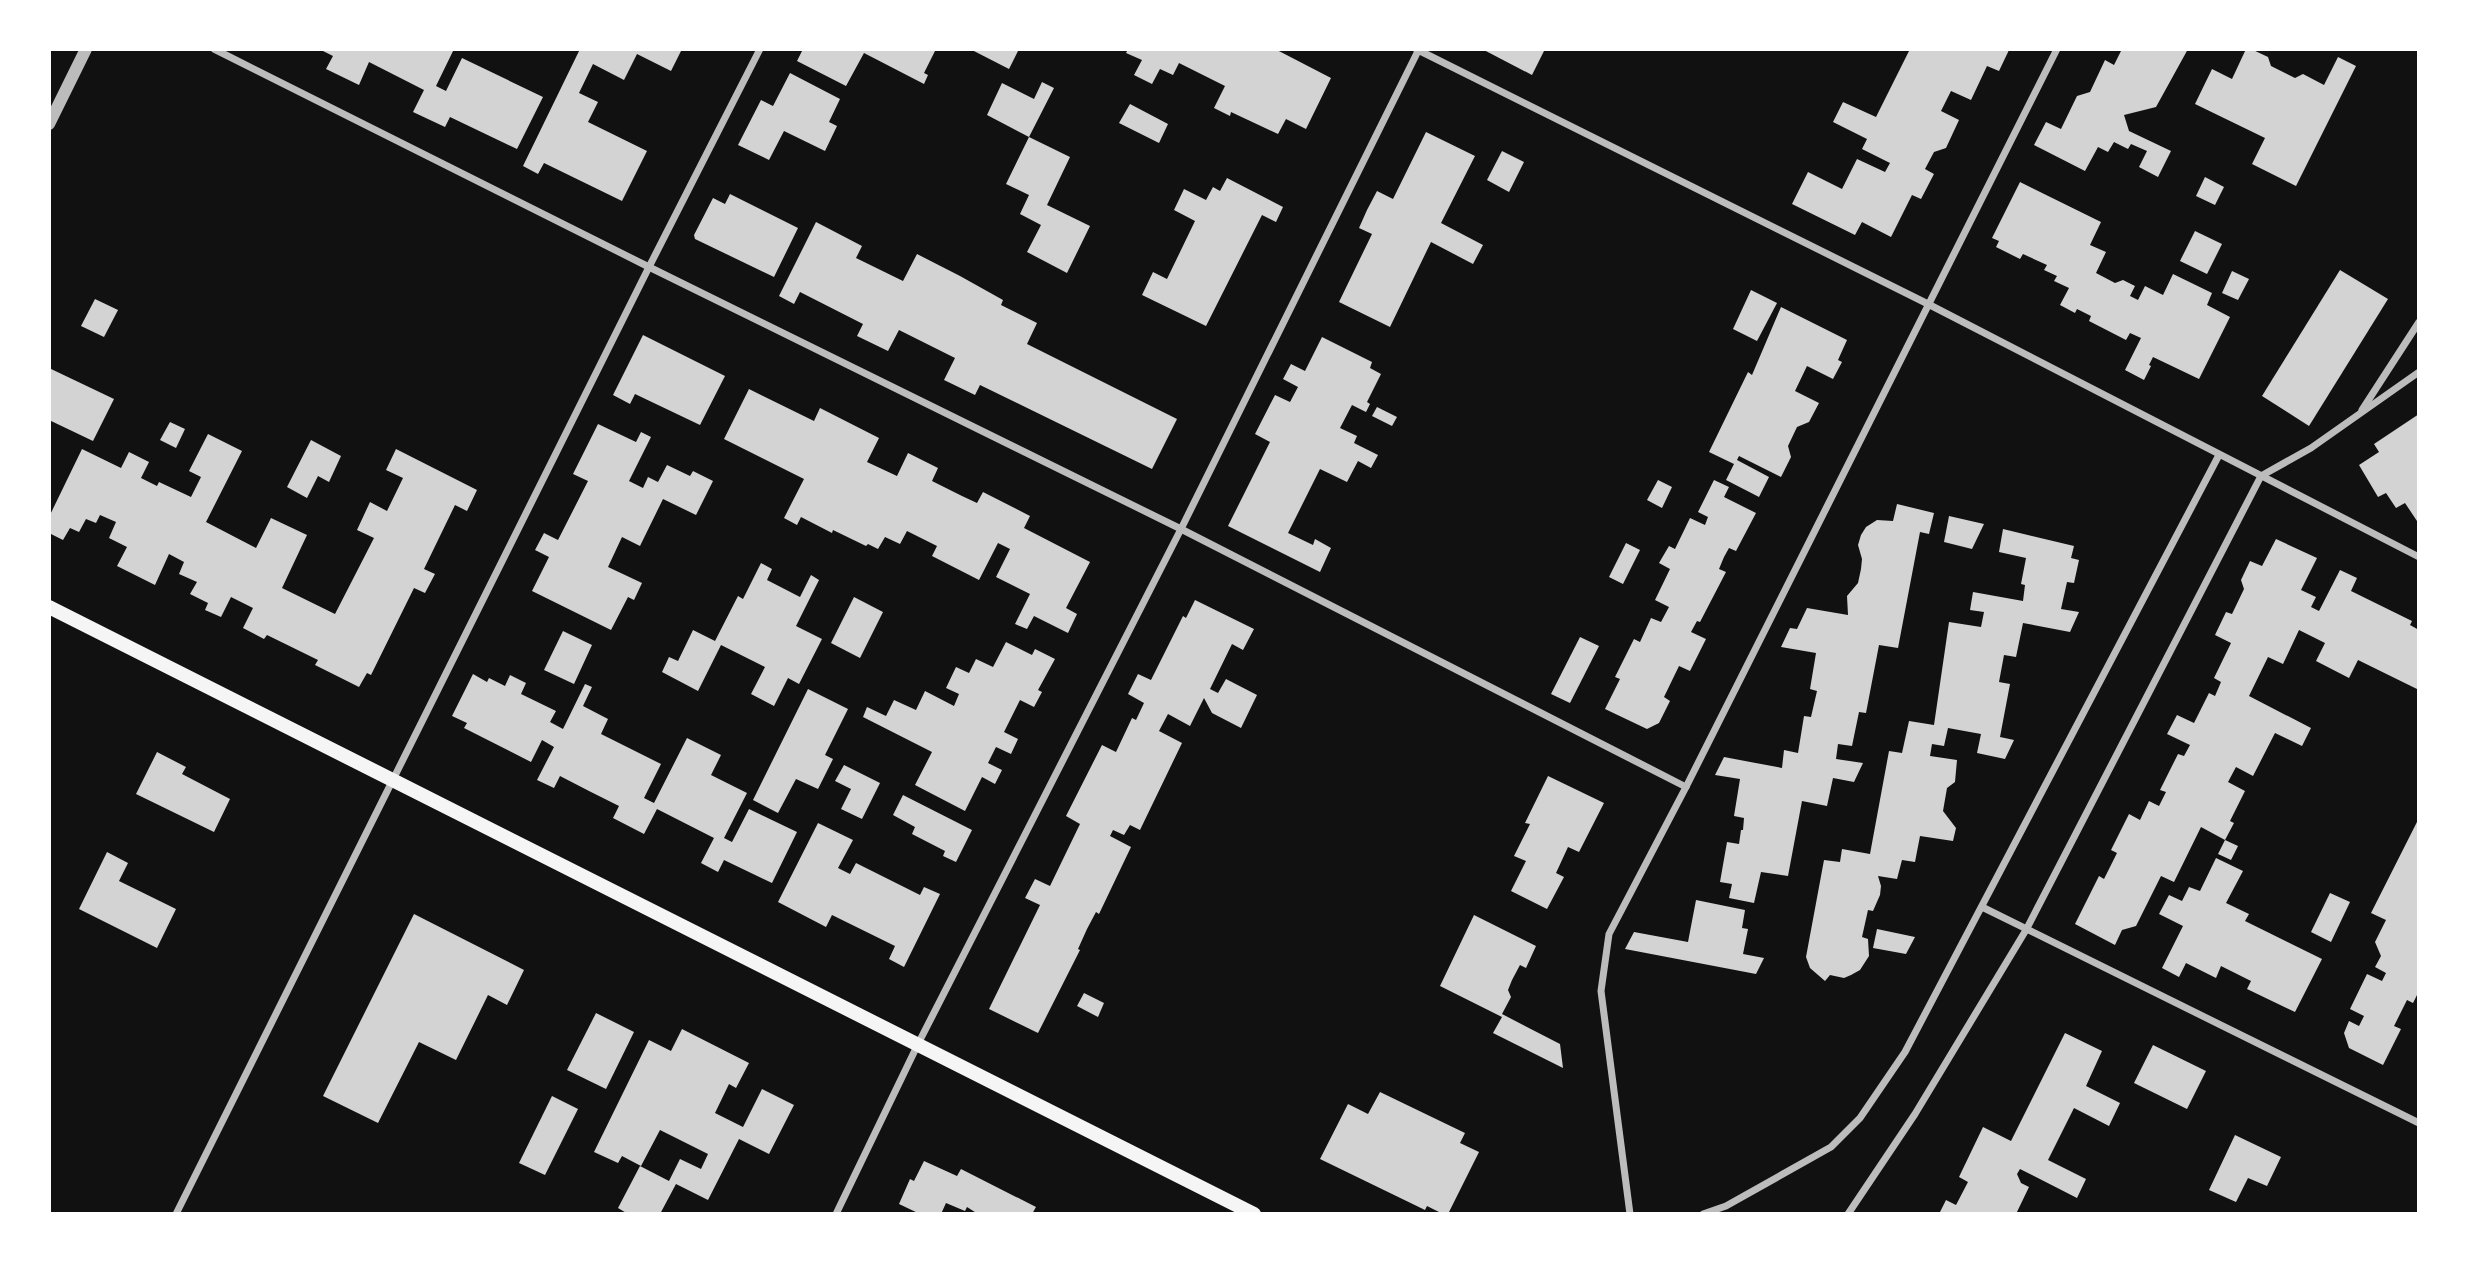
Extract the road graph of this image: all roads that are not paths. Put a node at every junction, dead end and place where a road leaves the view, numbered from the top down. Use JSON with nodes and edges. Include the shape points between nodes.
{"nodes":[{"id":1,"x":86,"y":49,"type":"edge"},
{"id":2,"x":214,"y":49,"type":"edge"},
{"id":3,"x":760,"y":49,"type":"edge"},
{"id":4,"x":2057,"y":49,"type":"edge"},
{"id":5,"x":1418,"y":50,"type":"edge"},
{"id":6,"x":49,"y":124,"type":"edge"},
{"id":7,"x":649,"y":267,"type":"junction"},
{"id":8,"x":1928,"y":304,"type":"junction"},
{"id":9,"x":2419,"y":322,"type":"edge"},
{"id":10,"x":2419,"y":372,"type":"edge"},
{"id":11,"x":2360,"y":412,"type":"junction"},
{"id":12,"x":2219,"y":455,"type":"junction"},
{"id":13,"x":2261,"y":476,"type":"junction"},
{"id":14,"x":1181,"y":529,"type":"junction"},
{"id":15,"x":2419,"y":557,"type":"edge"},
{"id":16,"x":49,"y":607,"type":"edge"},
{"id":17,"x":394,"y":779,"type":"junction"},
{"id":18,"x":1686,"y":787,"type":"junction"},
{"id":19,"x":1982,"y":907,"type":"junction"},
{"id":20,"x":2026,"y":930,"type":"junction"},
{"id":21,"x":918,"y":1044,"type":"junction"},
{"id":22,"x":2419,"y":1123,"type":"edge"},
{"id":23,"x":176,"y":1214,"type":"edge"},
{"id":24,"x":836,"y":1214,"type":"edge"},
{"id":25,"x":1254,"y":1214,"type":"edge"},
{"id":26,"x":1630,"y":1214,"type":"edge"},
{"id":27,"x":1703,"y":1214,"type":"edge"},
{"id":28,"x":1848,"y":1214,"type":"edge"}],
"edges":[{"from":1,"to":6,"type":"street"},
{"from":2,"to":7,"type":"street"},
{"from":3,"to":7,"type":"street"},
{"from":4,"to":8,"type":"street"},
{"from":5,"to":8,"type":"street"},
{"from":5,"to":14,"type":"street"},
{"from":7,"to":14,"type":"street"},
{"from":7,"to":17,"type":"street"},
{"from":8,"to":12,"type":"street"},
{"from":8,"to":18,"type":"street"},
{"from":9,"to":11,"type":"street"},
{"from":10,"to":11,"type":"street"},
{"from":11,"to":13,"type":"street","via":[[2311,448]]},
{"from":12,"to":13,"type":"street"},
{"from":12,"to":19,"type":"street"},
{"from":13,"to":15,"type":"street"},
{"from":13,"to":20,"type":"street"},
{"from":14,"to":18,"type":"street"},
{"from":14,"to":21,"type":"street"},
{"from":16,"to":17,"type":"main road"},
{"from":17,"to":21,"type":"main road"},
{"from":17,"to":23,"type":"street"},
{"from":18,"to":26,"type":"street","via":[[1609,934],[1601,991]]},
{"from":19,"to":20,"type":"street"},
{"from":19,"to":27,"type":"street","via":[[1905,1052],[1860,1118],[1831,1147]]},
{"from":20,"to":22,"type":"street"},
{"from":20,"to":28,"type":"street","via":[[1915,1114]]},
{"from":21,"to":24,"type":"street"},
{"from":21,"to":25,"type":"main road"}]}
